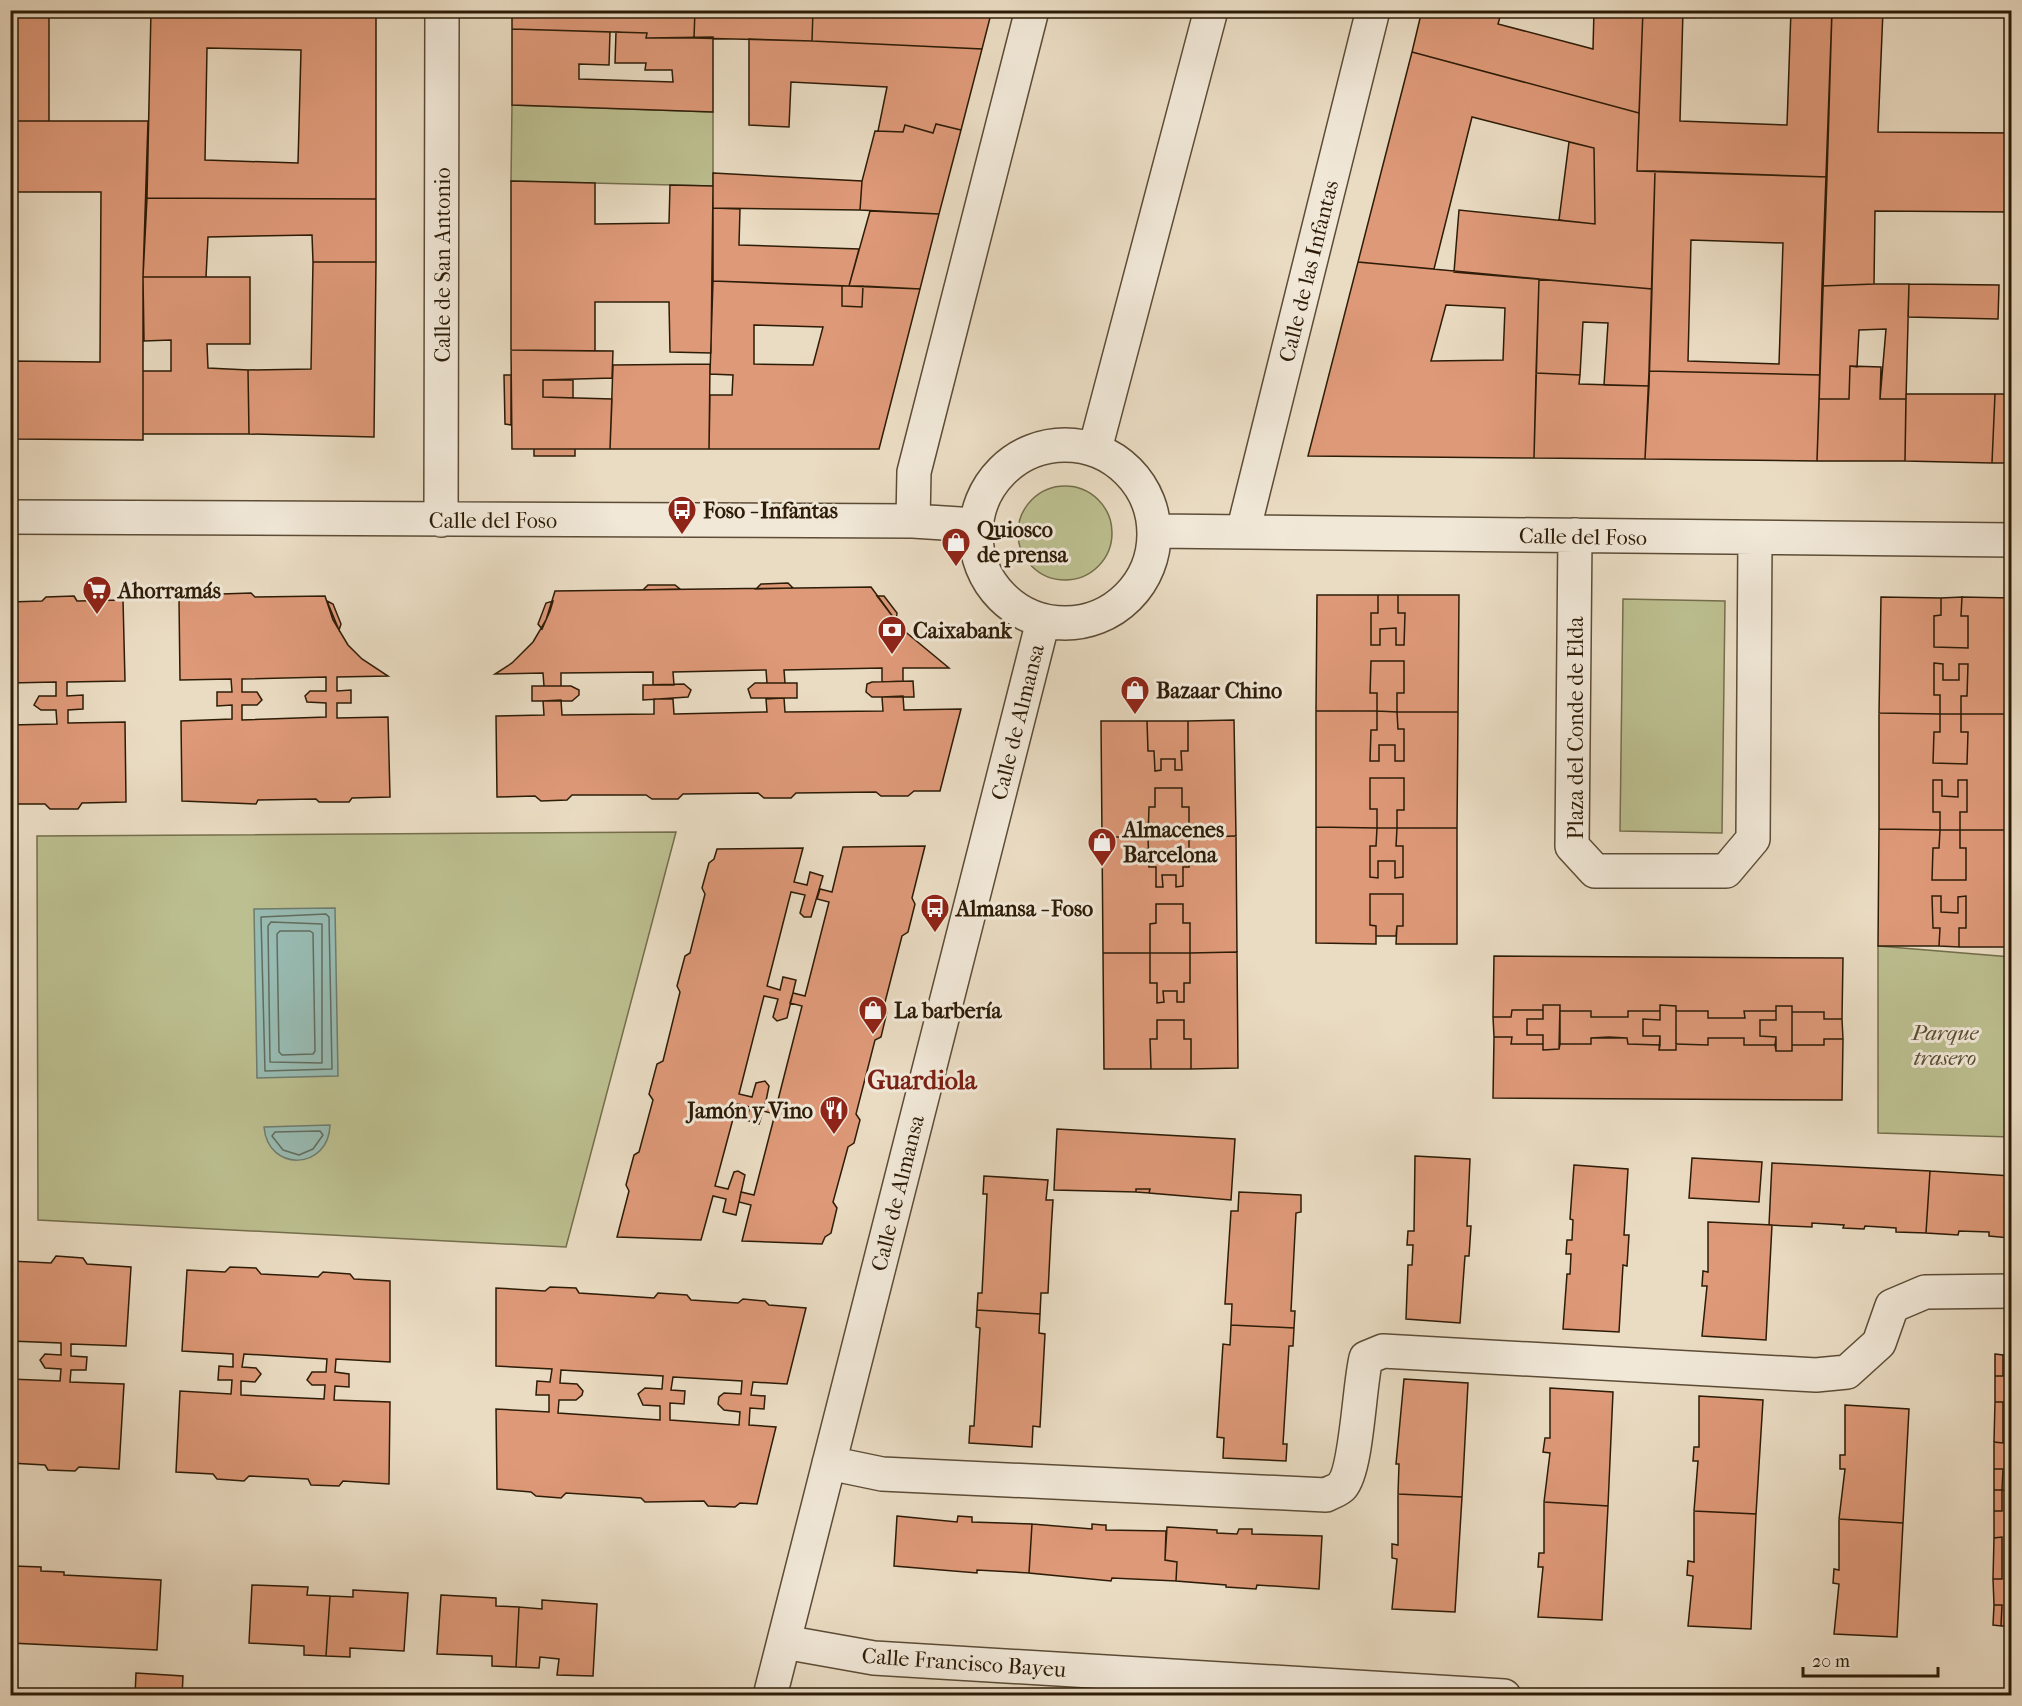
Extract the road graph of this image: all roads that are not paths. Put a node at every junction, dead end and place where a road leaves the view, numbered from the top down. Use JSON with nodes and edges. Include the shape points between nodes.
{"nodes":[{"id":1,"x":442,"y":10,"type":"edge"},
{"id":2,"x":1032,"y":10,"type":"edge"},
{"id":3,"x":1211,"y":10,"type":"edge"},
{"id":4,"x":1373,"y":10,"type":"edge"},
{"id":5,"x":1095,"y":449,"type":"junction"},
{"id":6,"x":10,"y":517,"type":"edge"},
{"id":7,"x":441,"y":520,"type":"junction"},
{"id":8,"x":913,"y":521,"type":"junction"},
{"id":9,"x":975,"y":525,"type":"junction"},
{"id":10,"x":1155,"y":531,"type":"junction"},
{"id":11,"x":1244,"y":532,"type":"junction"},
{"id":12,"x":1575,"y":536,"type":"junction"},
{"id":13,"x":1755,"y":538,"type":"junction"},
{"id":14,"x":2012,"y":540,"type":"edge"},
{"id":15,"x":1043,"y":621,"type":"junction"},
{"id":16,"x":2012,"y":1291,"type":"edge"},
{"id":17,"x":829,"y":1463,"type":"junction"},
{"id":18,"x":784,"y":1642,"type":"junction"},
{"id":19,"x":770,"y":1695,"type":"edge"},
{"id":20,"x":1504,"y":1695,"type":"edge"}],
"edges":[{"from":1,"to":7,"type":"street","name":"Calle de San Antonio"},
{"from":2,"to":8,"type":"street","via":[[914,472]]},
{"from":3,"to":5,"type":"street"},
{"from":4,"to":11,"type":"street","name":"Calle de las Infantas"},
{"from":5,"to":9,"type":"street","via":[[1072,444],[1048,445],[1025,452],[1005,466],[984,493]]},
{"from":5,"to":10,"type":"street","via":[[1120,463],[1139,483],[1150,506]]},
{"from":6,"to":7,"type":"street","name":"Calle del Foso"},
{"from":7,"to":8,"type":"street","name":"Calle del Foso"},
{"from":8,"to":9,"type":"street","name":"Calle del Foso"},
{"from":9,"to":15,"type":"street","via":[[977,551],[985,575],[1020,612]]},
{"from":10,"to":11,"type":"street","name":"Calle del Foso"},
{"from":10,"to":15,"type":"street","via":[[1144,575],[1121,604],[1098,618],[1070,624]]},
{"from":11,"to":12,"type":"street","name":"Calle del Foso"},
{"from":12,"to":13,"type":"street","name":"Calle del Foso"},
{"from":12,"to":13,"type":"street","name":"Plaza del Conde de Elda","via":[[1572,846],[1595,871],[1726,871],[1753,839]]},
{"from":13,"to":14,"type":"street","name":"Calle del Foso"},
{"from":15,"to":17,"type":"street","name":"Calle de Almansa"},
{"from":16,"to":17,"type":"street","via":[[1925,1292],[1892,1306],[1879,1342],[1847,1372],[1816,1375],[1383,1351],[1366,1358],[1350,1470],[1342,1487],[1326,1495],[882,1474]]},
{"from":17,"to":18,"type":"street","name":"Calle de Almansa"},
{"from":18,"to":19,"type":"street","name":"Calle de Almansa"},
{"from":18,"to":20,"type":"street","name":"Calle Francisco Bayeu","via":[[874,1658]]}]}
